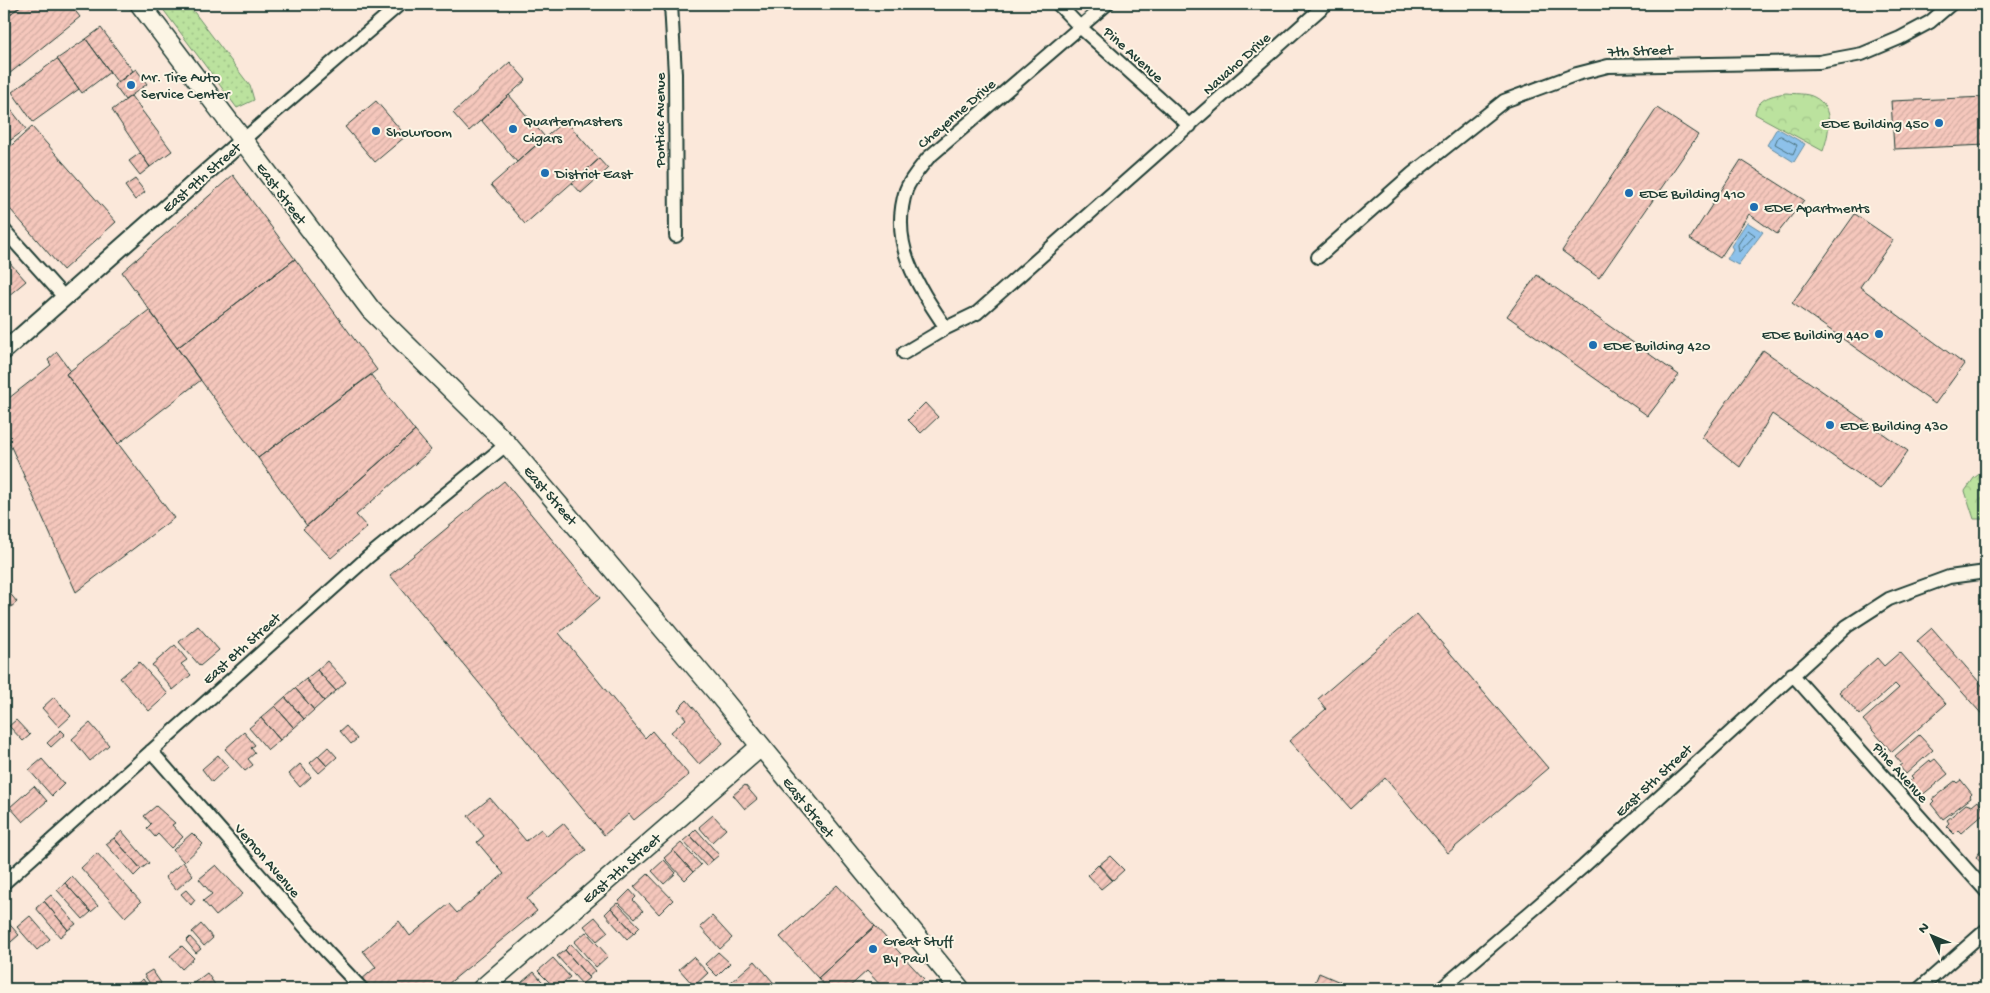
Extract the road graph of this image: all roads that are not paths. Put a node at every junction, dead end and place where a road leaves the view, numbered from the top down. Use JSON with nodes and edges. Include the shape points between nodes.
{"nodes":[{"id":1,"x":140,"y":4,"type":"edge"},
{"id":2,"x":400,"y":4,"type":"edge"},
{"id":3,"x":671,"y":4,"type":"edge"},
{"id":4,"x":1058,"y":4,"type":"edge"},
{"id":5,"x":1107,"y":4,"type":"edge"},
{"id":6,"x":1326,"y":4,"type":"edge"},
{"id":7,"x":1951,"y":4,"type":"edge"},
{"id":8,"x":1080,"y":28,"type":"junction"},
{"id":9,"x":1190,"y":126,"type":"junction"},
{"id":10,"x":243,"y":140,"type":"junction"},
{"id":11,"x":4,"y":230,"type":"edge"},
{"id":12,"x":676,"y":236,"type":"dead end"},
{"id":13,"x":1318,"y":257,"type":"dead end"},
{"id":14,"x":64,"y":297,"type":"junction"},
{"id":15,"x":946,"y":328,"type":"junction"},
{"id":16,"x":4,"y":351,"type":"edge"},
{"id":17,"x":904,"y":353,"type":"dead end"},
{"id":18,"x":507,"y":444,"type":"junction"},
{"id":19,"x":1986,"y":572,"type":"edge"},
{"id":20,"x":1792,"y":674,"type":"junction"},
{"id":21,"x":760,"y":747,"type":"junction"},
{"id":22,"x":151,"y":751,"type":"junction"},
{"id":23,"x":4,"y":883,"type":"edge"},
{"id":24,"x":1986,"y":892,"type":"edge"},
{"id":25,"x":1986,"y":930,"type":"edge"},
{"id":26,"x":953,"y":987,"type":"edge"},
{"id":27,"x":362,"y":989,"type":"edge"},
{"id":28,"x":482,"y":989,"type":"edge"},
{"id":29,"x":1441,"y":989,"type":"edge"},
{"id":30,"x":1919,"y":989,"type":"edge"}],
"edges":[{"from":1,"to":10,"type":"main road","name":"East Street"},
{"from":2,"to":10,"type":"street","name":"East 9th Street"},
{"from":3,"to":12,"type":"street","name":"Pontiac Avenue"},
{"from":4,"to":8,"type":"street","name":"Pine Avenue"},
{"from":5,"to":8,"type":"street"},
{"from":6,"to":9,"type":"street","name":"Navaho Drive"},
{"from":7,"to":13,"type":"street","name":"7th Street","via":[[1930,22],[1862,54],[1819,62],[1608,66],[1576,74],[1504,101],[1412,174]]},
{"from":8,"to":9,"type":"street","name":"Pine Avenue"},
{"from":8,"to":15,"type":"street","name":"Cheyenne Drive","via":[[928,158],[906,188],[900,228],[906,256],[922,292]]},
{"from":9,"to":15,"type":"street","via":[[977,313]]},
{"from":10,"to":14,"type":"street","name":"East 9th Street"},
{"from":10,"to":18,"type":"main road","name":"East Street","via":[[371,310]]},
{"from":11,"to":14,"type":"street"},
{"from":14,"to":16,"type":"street","name":"East 9th Street"},
{"from":15,"to":17,"type":"street"},
{"from":18,"to":21,"type":"main road","name":"East Street"},
{"from":18,"to":22,"type":"street","name":"East 8th Street","via":[[368,557]]},
{"from":19,"to":20,"type":"street","name":"East 5th Street","via":[[1949,577],[1889,599],[1847,626]]},
{"from":20,"to":24,"type":"street","name":"Pine Avenue"},
{"from":20,"to":29,"type":"street","name":"East 5th Street","via":[[1584,866]]},
{"from":21,"to":26,"type":"main road","name":"East Street"},
{"from":21,"to":28,"type":"main road","name":"East 7th Street"},
{"from":22,"to":23,"type":"street","name":"East 8th Street"},
{"from":22,"to":27,"type":"street","name":"Vernon Avenue"},
{"from":25,"to":30,"type":"street"}]}
